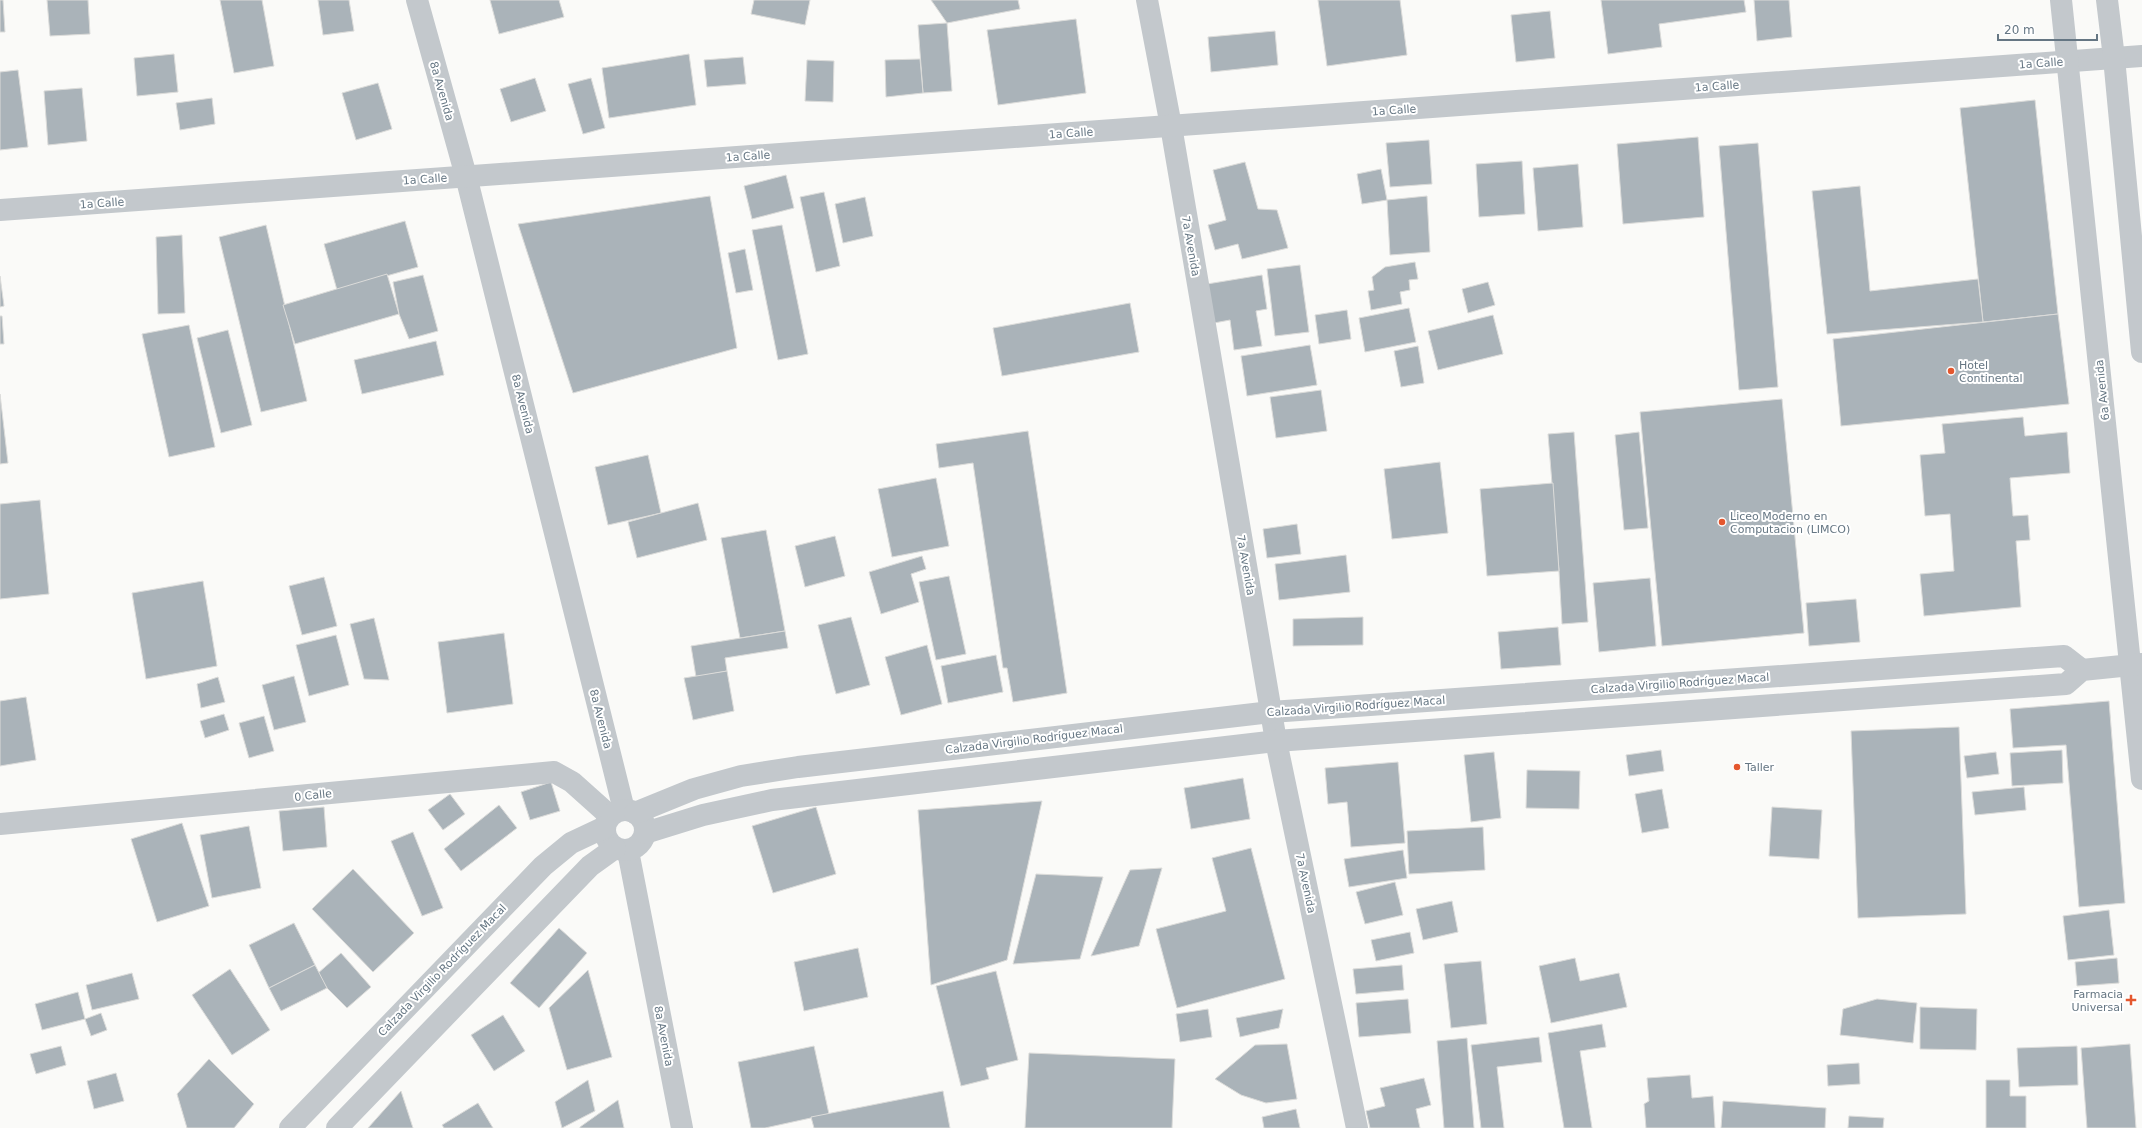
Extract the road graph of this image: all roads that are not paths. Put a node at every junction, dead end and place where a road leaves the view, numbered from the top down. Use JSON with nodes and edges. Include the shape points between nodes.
{"nodes":[{"id":1,"x":417,"y":0,"type":"edge"},
{"id":2,"x":1147,"y":0,"type":"edge"},
{"id":3,"x":2061,"y":0,"type":"edge"},
{"id":4,"x":2107,"y":0,"type":"edge"},
{"id":5,"x":2142,"y":56,"type":"edge"},
{"id":6,"x":2114,"y":58,"type":"junction"},
{"id":7,"x":2068,"y":61,"type":"junction"},
{"id":8,"x":1171,"y":126,"type":"junction"},
{"id":9,"x":466,"y":176,"type":"junction"},
{"id":10,"x":0,"y":210,"type":"edge"},
{"id":11,"x":2142,"y":352,"type":"edge"},
{"id":12,"x":2136,"y":665,"type":"edge"},
{"id":13,"x":2082,"y":670,"type":"junction"},
{"id":14,"x":1271,"y":712,"type":"junction"},
{"id":15,"x":1276,"y":741,"type":"junction"},
{"id":16,"x":2142,"y":779,"type":"edge"},
{"id":17,"x":618,"y":817,"type":"junction"},
{"id":18,"x":0,"y":824,"type":"edge"},
{"id":19,"x":645,"y":833,"type":"junction"},
{"id":20,"x":621,"y":849,"type":"junction"},
{"id":21,"x":290,"y":1128,"type":"edge"},
{"id":22,"x":337,"y":1128,"type":"edge"},
{"id":23,"x":682,"y":1128,"type":"edge"},
{"id":24,"x":1357,"y":1128,"type":"edge"}],
"edges":[{"from":1,"to":9,"type":"street","name":"8a Avenida"},
{"from":2,"to":8,"type":"street","name":"7a Avenida"},
{"from":3,"to":7,"type":"street","name":"6a Avenida"},
{"from":4,"to":6,"type":"street"},
{"from":5,"to":6,"type":"street","name":"1a Calle"},
{"from":6,"to":7,"type":"street","name":"1a Calle"},
{"from":6,"to":11,"type":"street"},
{"from":7,"to":8,"type":"street","name":"1a Calle"},
{"from":7,"to":12,"type":"street","name":"6a Avenida"},
{"from":8,"to":9,"type":"street","name":"1a Calle"},
{"from":8,"to":14,"type":"street","name":"7a Avenida"},
{"from":9,"to":10,"type":"street","name":"1a Calle"},
{"from":9,"to":17,"type":"street","name":"8a Avenida"},
{"from":12,"to":13,"type":"street"},
{"from":12,"to":16,"type":"street","name":"6a Avenida"},
{"from":13,"to":14,"type":"street","name":"Calzada Virgilio Rodríguez Macal","via":[[2064,656]]},
{"from":13,"to":15,"type":"street","via":[[2066,684]]},
{"from":14,"to":15,"type":"street","name":"7a Avenida"},
{"from":14,"to":17,"type":"street","name":"Calzada Virgilio Rodríguez Macal","via":[[798,767],[741,776],[700,787]]},
{"from":15,"to":19,"type":"street","via":[[772,800],[703,815]]},
{"from":15,"to":24,"type":"street","name":"7a Avenida"},
{"from":17,"to":18,"type":"street","name":"0 Calle","via":[[572,782],[554,772]]},
{"from":17,"to":19,"type":"street","via":[[643,822]]},
{"from":17,"to":20,"type":"street","via":[[606,839]]},
{"from":17,"to":21,"type":"street","name":"Calzada Virgilio Rodríguez Macal","via":[[571,843],[543,866]]},
{"from":19,"to":20,"type":"street","via":[[639,845]]},
{"from":20,"to":22,"type":"street","via":[[585,871]]},
{"from":20,"to":23,"type":"street","name":"8a Avenida"}]}
